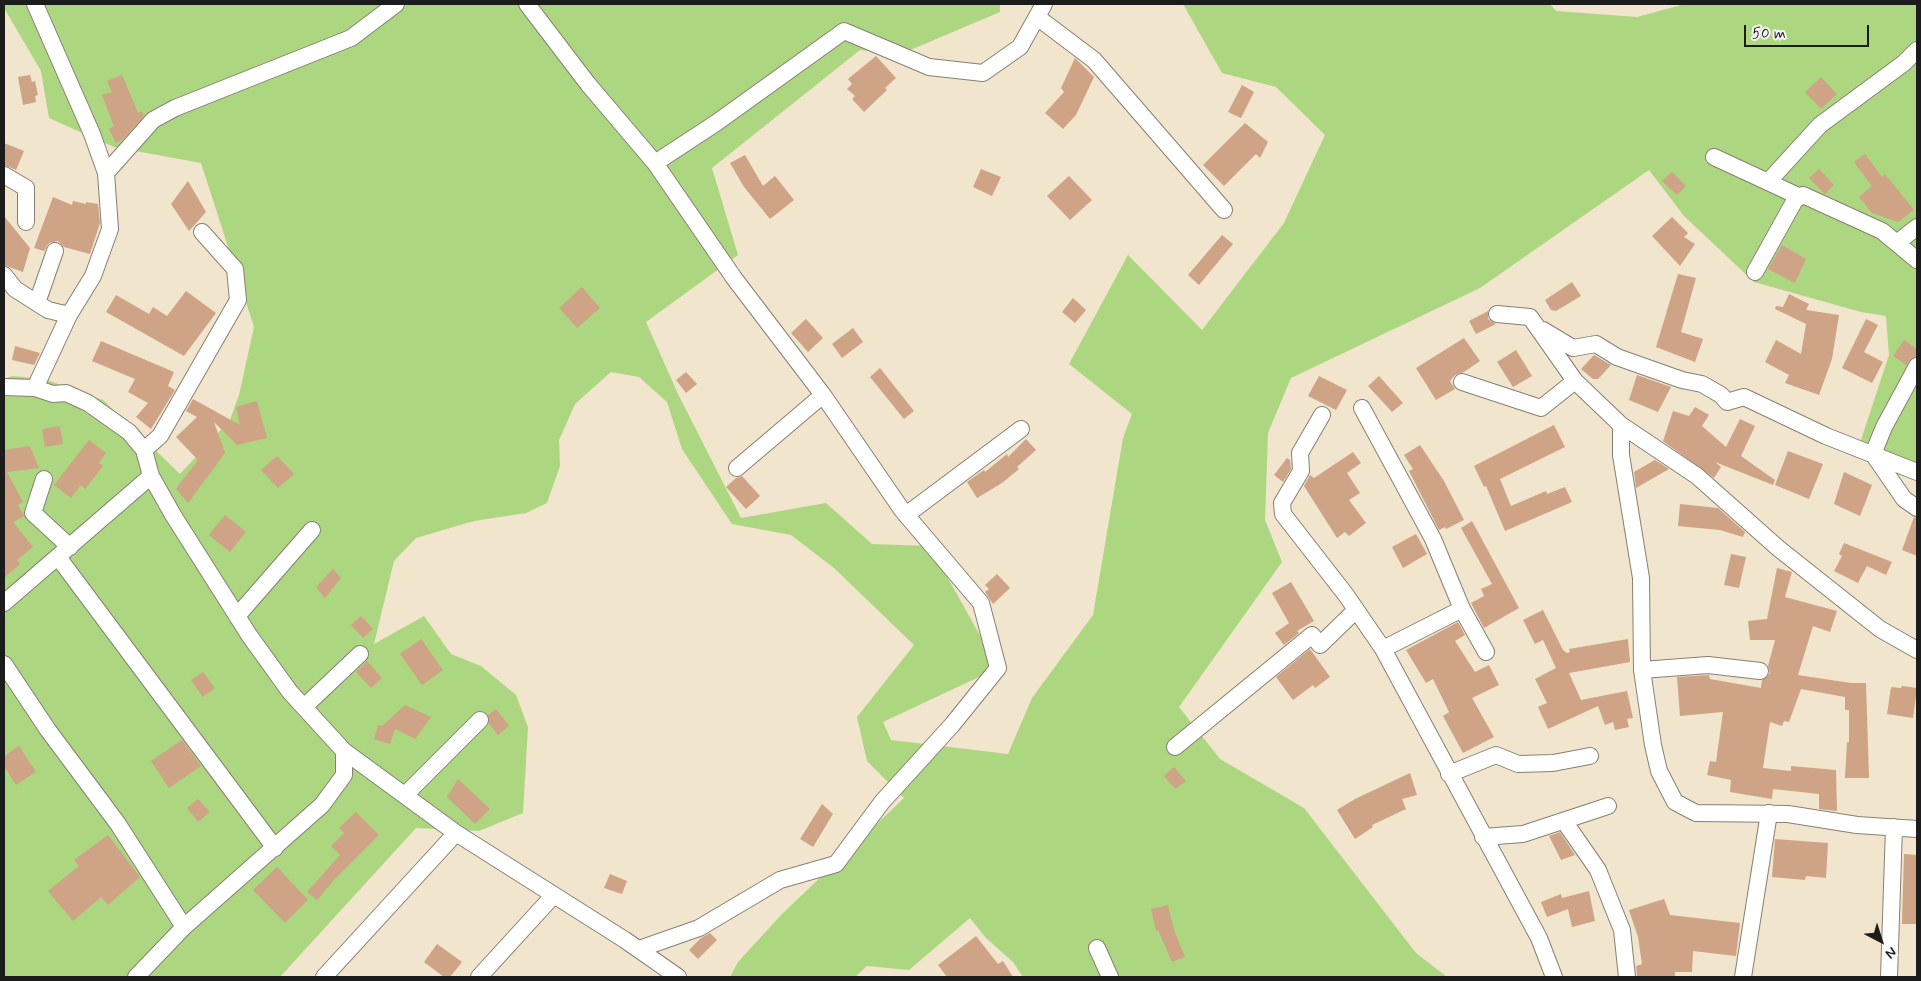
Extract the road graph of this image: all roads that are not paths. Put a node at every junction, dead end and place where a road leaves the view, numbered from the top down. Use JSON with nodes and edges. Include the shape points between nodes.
{"nodes":[{"id":1,"x":35,"y":4,"type":"edge"},
{"id":2,"x":396,"y":4,"type":"edge"},
{"id":3,"x":527,"y":4,"type":"edge"},
{"id":4,"x":1040,"y":10,"type":"edge"},
{"id":5,"x":1917,"y":50,"type":"edge"},
{"id":6,"x":1714,"y":157,"type":"dead end"},
{"id":7,"x":654,"y":163,"type":"junction"},
{"id":8,"x":106,"y":173,"type":"junction"},
{"id":9,"x":4,"y":175,"type":"edge"},
{"id":10,"x":1768,"y":182,"type":"junction"},
{"id":11,"x":1798,"y":196,"type":"junction"},
{"id":12,"x":1224,"y":210,"type":"dead end"},
{"id":13,"x":26,"y":222,"type":"dead end"},
{"id":14,"x":1917,"y":227,"type":"edge"},
{"id":15,"x":202,"y":232,"type":"dead end"},
{"id":16,"x":1898,"y":242,"type":"junction"},
{"id":17,"x":55,"y":251,"type":"dead end"},
{"id":18,"x":1917,"y":260,"type":"edge"},
{"id":19,"x":1755,"y":272,"type":"dead end"},
{"id":20,"x":4,"y":275,"type":"edge"},
{"id":21,"x":37,"y":303,"type":"junction"},
{"id":22,"x":1497,"y":314,"type":"dead end"},
{"id":23,"x":69,"y":315,"type":"junction"},
{"id":24,"x":1540,"y":328,"type":"junction"},
{"id":25,"x":1917,"y":366,"type":"edge"},
{"id":26,"x":1575,"y":381,"type":"junction"},
{"id":27,"x":1462,"y":382,"type":"dead end"},
{"id":28,"x":4,"y":387,"type":"edge"},
{"id":29,"x":36,"y":388,"type":"junction"},
{"id":30,"x":823,"y":395,"type":"junction"},
{"id":31,"x":1362,"y":408,"type":"dead end"},
{"id":32,"x":1322,"y":415,"type":"dead end"},
{"id":33,"x":1621,"y":426,"type":"junction"},
{"id":34,"x":1021,"y":429,"type":"dead end"},
{"id":35,"x":144,"y":450,"type":"junction"},
{"id":36,"x":1873,"y":454,"type":"junction"},
{"id":37,"x":736,"y":468,"type":"dead end"},
{"id":38,"x":1917,"y":472,"type":"edge"},
{"id":39,"x":151,"y":476,"type":"junction"},
{"id":40,"x":44,"y":479,"type":"dead end"},
{"id":41,"x":1917,"y":508,"type":"edge"},
{"id":42,"x":906,"y":515,"type":"junction"},
{"id":43,"x":312,"y":530,"type":"dead end"},
{"id":44,"x":64,"y":552,"type":"junction"},
{"id":45,"x":4,"y":604,"type":"edge"},
{"id":46,"x":1462,"y":609,"type":"junction"},
{"id":47,"x":1356,"y":610,"type":"junction"},
{"id":48,"x":237,"y":616,"type":"junction"},
{"id":49,"x":1383,"y":649,"type":"junction"},
{"id":50,"x":1917,"y":650,"type":"edge"},
{"id":51,"x":1486,"y":652,"type":"dead end"},
{"id":52,"x":360,"y":654,"type":"dead end"},
{"id":53,"x":4,"y":664,"type":"edge"},
{"id":54,"x":1642,"y":670,"type":"junction"},
{"id":55,"x":1760,"y":671,"type":"dead end"},
{"id":56,"x":304,"y":708,"type":"junction"},
{"id":57,"x":480,"y":720,"type":"dead end"},
{"id":58,"x":1175,"y":747,"type":"dead end"},
{"id":59,"x":344,"y":751,"type":"junction"},
{"id":60,"x":1590,"y":756,"type":"dead end"},
{"id":61,"x":1449,"y":774,"type":"junction"},
{"id":62,"x":405,"y":795,"type":"junction"},
{"id":63,"x":1608,"y":806,"type":"dead end"},
{"id":64,"x":1769,"y":813,"type":"junction"},
{"id":65,"x":1564,"y":821,"type":"junction"},
{"id":66,"x":1894,"y":827,"type":"junction"},
{"id":67,"x":1917,"y":829,"type":"edge"},
{"id":68,"x":456,"y":834,"type":"junction"},
{"id":69,"x":1483,"y":837,"type":"junction"},
{"id":70,"x":275,"y":848,"type":"junction"},
{"id":71,"x":553,"y":896,"type":"junction"},
{"id":72,"x":184,"y":927,"type":"junction"},
{"id":73,"x":1097,"y":948,"type":"dead end"},
{"id":74,"x":639,"y":949,"type":"junction"},
{"id":75,"x":136,"y":977,"type":"edge"},
{"id":76,"x":324,"y":977,"type":"edge"},
{"id":77,"x":479,"y":977,"type":"edge"},
{"id":78,"x":678,"y":977,"type":"edge"},
{"id":79,"x":1110,"y":977,"type":"edge"},
{"id":80,"x":1554,"y":977,"type":"edge"},
{"id":81,"x":1627,"y":977,"type":"edge"},
{"id":82,"x":1743,"y":977,"type":"edge"},
{"id":83,"x":1889,"y":977,"type":"edge"}],
"edges":[{"from":1,"to":8,"type":"street"},
{"from":2,"to":8,"type":"street","via":[[351,38],[175,108],[153,120]]},
{"from":3,"to":7,"type":"street"},
{"from":4,"to":7,"type":"street","via":[[1020,47],[982,74],[929,68],[844,31],[716,123]]},
{"from":4,"to":12,"type":"street","via":[[1094,60]]},
{"from":5,"to":10,"type":"street","via":[[1820,125]]},
{"from":6,"to":10,"type":"street"},
{"from":7,"to":30,"type":"street","via":[[734,278]]},
{"from":8,"to":23,"type":"street","via":[[110,229],[93,276]]},
{"from":9,"to":13,"type":"street","via":[[26,188]]},
{"from":10,"to":11,"type":"street"},
{"from":11,"to":16,"type":"street","via":[[1803,195],[1873,227]]},
{"from":11,"to":19,"type":"street"},
{"from":14,"to":16,"type":"street"},
{"from":15,"to":35,"type":"street","via":[[235,268],[238,300],[160,436]]},
{"from":16,"to":18,"type":"street"},
{"from":17,"to":21,"type":"street"},
{"from":20,"to":21,"type":"street","via":[[15,289]]},
{"from":21,"to":23,"type":"street","via":[[48,310]]},
{"from":22,"to":24,"type":"street","via":[[1527,315]]},
{"from":23,"to":29,"type":"street"},
{"from":24,"to":26,"type":"street"},
{"from":24,"to":36,"type":"street","via":[[1573,348],[1596,344],[1616,357],[1702,384],[1727,402],[1744,397],[1826,436]]},
{"from":25,"to":36,"type":"street"},
{"from":26,"to":27,"type":"street","via":[[1541,408]]},
{"from":26,"to":33,"type":"street"},
{"from":28,"to":29,"type":"street"},
{"from":29,"to":35,"type":"street","via":[[53,394],[66,393],[88,403],[129,432]]},
{"from":30,"to":37,"type":"street"},
{"from":30,"to":42,"type":"street"},
{"from":31,"to":46,"type":"street","via":[[1433,539]]},
{"from":32,"to":47,"type":"street","via":[[1300,454],[1300,472],[1281,509]]},
{"from":33,"to":50,"type":"street","via":[[1696,476],[1778,548],[1880,629]]},
{"from":33,"to":54,"type":"street","via":[[1621,455],[1641,578]]},
{"from":34,"to":42,"type":"street"},
{"from":35,"to":39,"type":"street"},
{"from":36,"to":38,"type":"street"},
{"from":36,"to":41,"type":"street","via":[[1904,499]]},
{"from":39,"to":44,"type":"street"},
{"from":39,"to":48,"type":"street"},
{"from":40,"to":44,"type":"street","via":[[33,513]]},
{"from":42,"to":74,"type":"street","via":[[981,603],[998,668],[952,725],[882,802],[836,864],[780,880],[699,928]]},
{"from":43,"to":48,"type":"street"},
{"from":44,"to":45,"type":"street"},
{"from":44,"to":70,"type":"street"},
{"from":46,"to":49,"type":"street"},
{"from":46,"to":51,"type":"street"},
{"from":47,"to":49,"type":"street"},
{"from":47,"to":58,"type":"street","via":[[1320,644],[1312,635]]},
{"from":48,"to":56,"type":"street"},
{"from":49,"to":61,"type":"street"},
{"from":52,"to":56,"type":"street"},
{"from":53,"to":72,"type":"street","via":[[118,824]]},
{"from":54,"to":55,"type":"street","via":[[1708,665]]},
{"from":54,"to":64,"type":"street","via":[[1652,745],[1674,802],[1696,813]]},
{"from":56,"to":59,"type":"street"},
{"from":57,"to":62,"type":"street"},
{"from":59,"to":62,"type":"street"},
{"from":59,"to":70,"type":"street","via":[[344,775],[322,805]]},
{"from":60,"to":61,"type":"street","via":[[1559,762],[1518,764],[1496,755]]},
{"from":61,"to":69,"type":"street"},
{"from":62,"to":68,"type":"street"},
{"from":63,"to":65,"type":"street"},
{"from":64,"to":66,"type":"street"},
{"from":64,"to":82,"type":"street"},
{"from":65,"to":69,"type":"street","via":[[1523,834]]},
{"from":65,"to":81,"type":"street","via":[[1602,879],[1622,930]]},
{"from":66,"to":67,"type":"street"},
{"from":66,"to":83,"type":"street"},
{"from":68,"to":71,"type":"street"},
{"from":68,"to":76,"type":"street"},
{"from":69,"to":80,"type":"street","via":[[1540,938]]},
{"from":70,"to":72,"type":"street"},
{"from":71,"to":74,"type":"street"},
{"from":71,"to":77,"type":"street"},
{"from":72,"to":75,"type":"street"},
{"from":73,"to":79,"type":"street"},
{"from":74,"to":78,"type":"street"}]}
